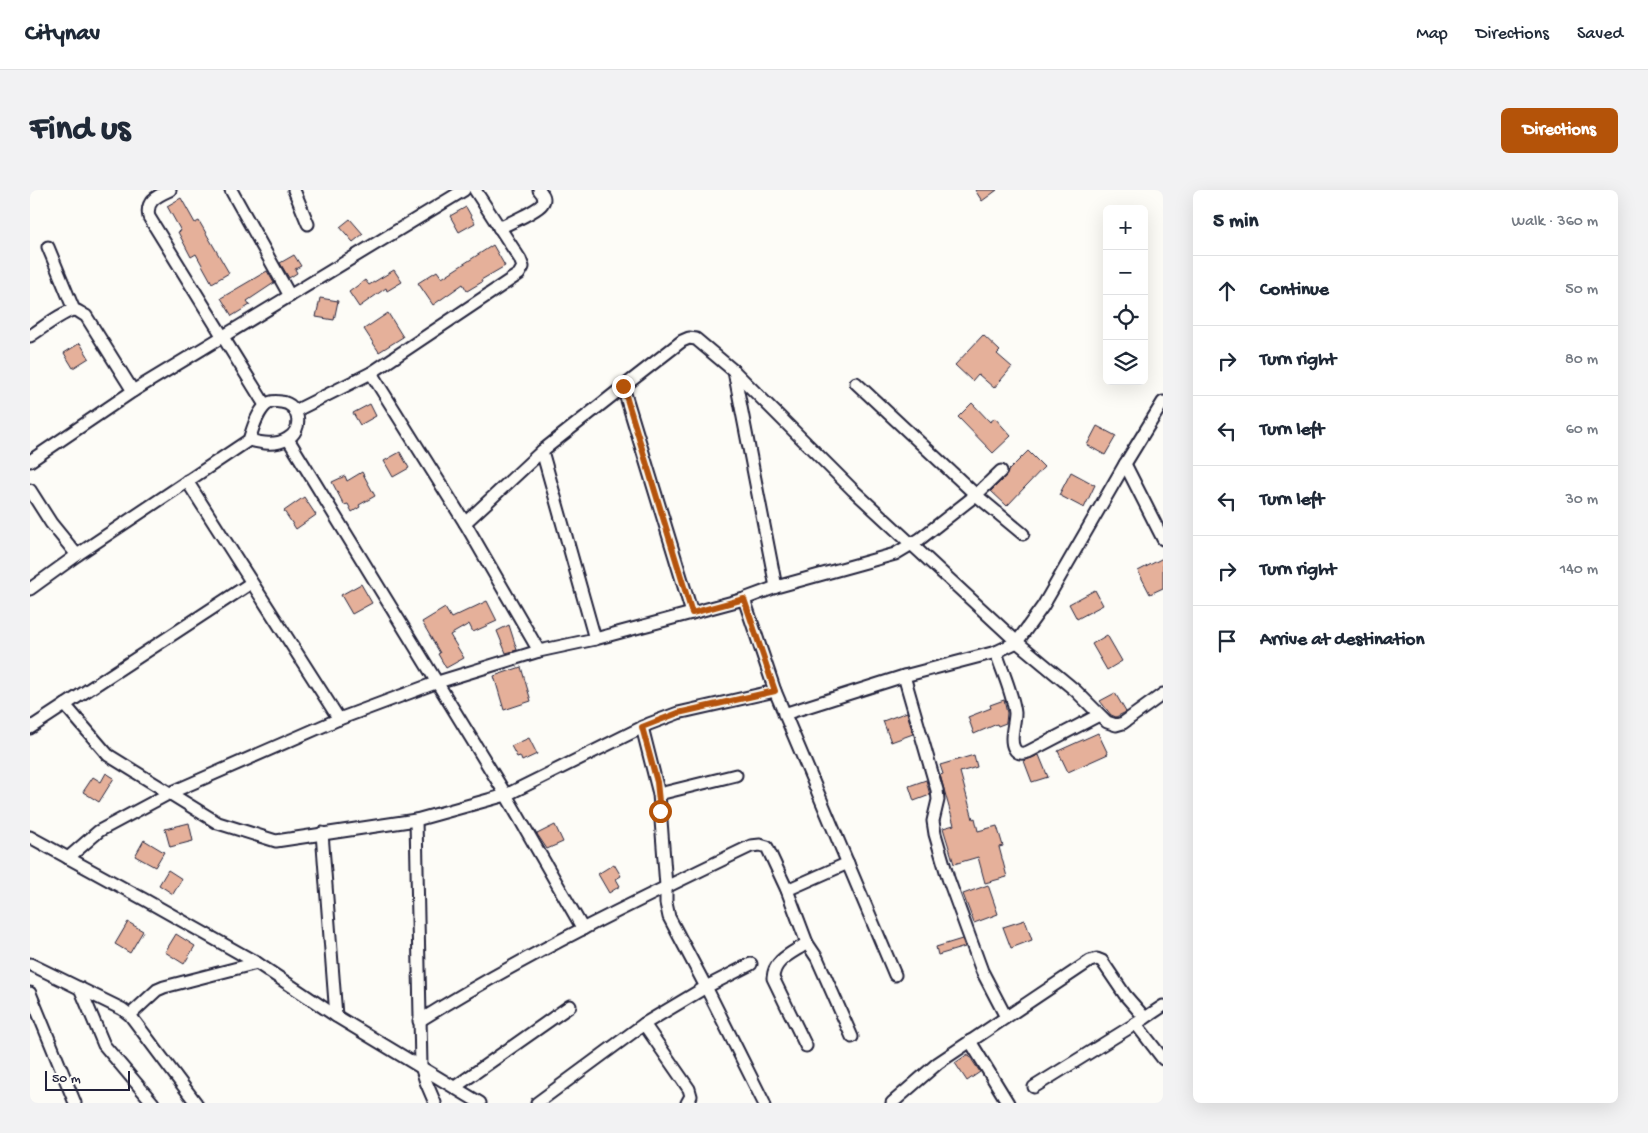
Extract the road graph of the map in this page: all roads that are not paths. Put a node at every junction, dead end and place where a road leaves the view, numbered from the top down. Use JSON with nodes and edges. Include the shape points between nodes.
{"nodes":[{"id":1,"x":231,"y":190,"type":"edge"},
{"id":2,"x":294,"y":190,"type":"edge"},
{"id":3,"x":464,"y":190,"type":"edge"},
{"id":4,"x":475,"y":190,"type":"edge"},
{"id":5,"x":539,"y":190,"type":"edge"},
{"id":6,"x":163,"y":191,"type":"edge"},
{"id":7,"x":308,"y":224,"type":"dead end"},
{"id":8,"x":500,"y":228,"type":"junction"},
{"id":9,"x":48,"y":247,"type":"dead end"},
{"id":10,"x":290,"y":296,"type":"junction"},
{"id":11,"x":74,"y":310,"type":"junction"},
{"id":12,"x":30,"y":336,"type":"edge"},
{"id":13,"x":222,"y":338,"type":"junction"},
{"id":14,"x":734,"y":371,"type":"junction"},
{"id":15,"x":371,"y":373,"type":"junction"},
{"id":16,"x":856,"y":383,"type":"dead end"},
{"id":17,"x":623,"y":386,"type":"junction"},
{"id":18,"x":133,"y":391,"type":"junction"},
{"id":19,"x":1163,"y":402,"type":"edge"},
{"id":20,"x":265,"y":406,"type":"junction"},
{"id":21,"x":295,"y":411,"type":"junction"},
{"id":22,"x":288,"y":439,"type":"junction"},
{"id":23,"x":249,"y":440,"type":"junction"},
{"id":24,"x":542,"y":451,"type":"junction"},
{"id":25,"x":30,"y":461,"type":"edge"},
{"id":26,"x":1125,"y":464,"type":"junction"},
{"id":27,"x":1001,"y":471,"type":"dead end"},
{"id":28,"x":187,"y":481,"type":"junction"},
{"id":29,"x":30,"y":490,"type":"edge"},
{"id":30,"x":976,"y":495,"type":"junction"},
{"id":31,"x":465,"y":523,"type":"junction"},
{"id":32,"x":1023,"y":534,"type":"dead end"},
{"id":33,"x":1163,"y":539,"type":"edge"},
{"id":34,"x":911,"y":546,"type":"junction"},
{"id":35,"x":77,"y":555,"type":"junction"},
{"id":36,"x":252,"y":583,"type":"junction"},
{"id":37,"x":776,"y":588,"type":"junction"},
{"id":38,"x":30,"y":589,"type":"edge"},
{"id":39,"x":744,"y":599,"type":"junction"},
{"id":40,"x":692,"y":613,"type":"junction"},
{"id":41,"x":595,"y":638,"type":"junction"},
{"id":42,"x":1017,"y":642,"type":"junction"},
{"id":43,"x":538,"y":651,"type":"junction"},
{"id":44,"x":996,"y":652,"type":"junction"},
{"id":45,"x":904,"y":676,"type":"junction"},
{"id":46,"x":438,"y":682,"type":"junction"},
{"id":47,"x":775,"y":691,"type":"junction"},
{"id":48,"x":1163,"y":694,"type":"edge"},
{"id":49,"x":65,"y":705,"type":"junction"},
{"id":50,"x":784,"y":714,"type":"junction"},
{"id":51,"x":1099,"y":715,"type":"junction"},
{"id":52,"x":339,"y":719,"type":"junction"},
{"id":53,"x":642,"y":727,"type":"junction"},
{"id":54,"x":30,"y":728,"type":"edge"},
{"id":55,"x":736,"y":775,"type":"dead end"},
{"id":56,"x":170,"y":793,"type":"junction"},
{"id":57,"x":659,"y":794,"type":"junction"},
{"id":58,"x":506,"y":795,"type":"junction"},
{"id":59,"x":416,"y":820,"type":"junction"},
{"id":60,"x":322,"y":833,"type":"junction"},
{"id":61,"x":30,"y":837,"type":"edge"},
{"id":62,"x":68,"y":858,"type":"junction"},
{"id":63,"x":848,"y":863,"type":"junction"},
{"id":64,"x":666,"y":886,"type":"junction"},
{"id":65,"x":787,"y":890,"type":"junction"},
{"id":66,"x":583,"y":930,"type":"junction"},
{"id":67,"x":807,"y":943,"type":"junction"},
{"id":68,"x":257,"y":963,"type":"junction"},
{"id":69,"x":30,"y":964,"type":"edge"},
{"id":70,"x":751,"y":964,"type":"dead end"},
{"id":71,"x":895,"y":976,"type":"dead end"},
{"id":72,"x":706,"y":987,"type":"junction"},
{"id":73,"x":80,"y":988,"type":"junction"},
{"id":74,"x":30,"y":993,"type":"edge"},
{"id":75,"x":570,"y":1006,"type":"dead end"},
{"id":76,"x":1163,"y":1006,"type":"edge"},
{"id":77,"x":130,"y":1015,"type":"junction"},
{"id":78,"x":336,"y":1016,"type":"junction"},
{"id":79,"x":1006,"y":1017,"type":"junction"},
{"id":80,"x":419,"y":1021,"type":"junction"},
{"id":81,"x":1141,"y":1021,"type":"junction"},
{"id":82,"x":644,"y":1024,"type":"junction"},
{"id":83,"x":852,"y":1037,"type":"dead end"},
{"id":84,"x":970,"y":1041,"type":"junction"},
{"id":85,"x":806,"y":1046,"type":"dead end"},
{"id":86,"x":1163,"y":1059,"type":"edge"},
{"id":87,"x":421,"y":1066,"type":"junction"},
{"id":88,"x":455,"y":1087,"type":"junction"},
{"id":89,"x":1034,"y":1087,"type":"dead end"},
{"id":90,"x":75,"y":1103,"type":"edge"},
{"id":91,"x":153,"y":1103,"type":"edge"},
{"id":92,"x":196,"y":1103,"type":"edge"},
{"id":93,"x":435,"y":1103,"type":"edge"},
{"id":94,"x":480,"y":1103,"type":"edge"},
{"id":95,"x":537,"y":1103,"type":"edge"},
{"id":96,"x":687,"y":1103,"type":"edge"},
{"id":97,"x":764,"y":1103,"type":"edge"},
{"id":98,"x":892,"y":1103,"type":"edge"},
{"id":99,"x":1008,"y":1103,"type":"edge"}],
"edges":[{"from":1,"to":10,"type":"street"},
{"from":2,"to":7,"type":"street"},
{"from":3,"to":10,"type":"street"},
{"from":4,"to":8,"type":"street"},
{"from":5,"to":8,"type":"street","via":[[544,199],[540,207]]},
{"from":6,"to":13,"type":"street","via":[[149,203],[148,216]]},
{"from":8,"to":15,"type":"street","via":[[520,259],[523,267],[519,274]]},
{"from":9,"to":11,"type":"street"},
{"from":10,"to":13,"type":"street"},
{"from":11,"to":12,"type":"street"},
{"from":11,"to":18,"type":"street","via":[[86,316]]},
{"from":13,"to":18,"type":"street"},
{"from":13,"to":20,"type":"street"},
{"from":14,"to":17,"type":"street","via":[[696,339],[689,338]]},
{"from":14,"to":34,"type":"street"},
{"from":14,"to":37,"type":"street"},
{"from":15,"to":21,"type":"street"},
{"from":15,"to":31,"type":"street"},
{"from":16,"to":30,"type":"street"},
{"from":17,"to":24,"type":"street"},
{"from":17,"to":40,"type":"street"},
{"from":18,"to":25,"type":"street"},
{"from":19,"to":26,"type":"street"},
{"from":20,"to":21,"type":"street","via":[[279,401]]},
{"from":20,"to":23,"type":"street"},
{"from":21,"to":22,"type":"street","via":[[298,428]]},
{"from":22,"to":23,"type":"street","via":[[263,444]]},
{"from":22,"to":46,"type":"street"},
{"from":23,"to":28,"type":"street"},
{"from":24,"to":31,"type":"street"},
{"from":24,"to":41,"type":"street"},
{"from":26,"to":33,"type":"street"},
{"from":26,"to":42,"type":"street","via":[[1043,606]]},
{"from":27,"to":30,"type":"street"},
{"from":28,"to":35,"type":"street"},
{"from":28,"to":36,"type":"street"},
{"from":29,"to":35,"type":"street"},
{"from":30,"to":32,"type":"street"},
{"from":30,"to":34,"type":"street"},
{"from":31,"to":43,"type":"street"},
{"from":34,"to":37,"type":"street","via":[[881,559]]},
{"from":34,"to":42,"type":"street"},
{"from":35,"to":38,"type":"street"},
{"from":36,"to":49,"type":"street"},
{"from":36,"to":52,"type":"street"},
{"from":37,"to":39,"type":"street"},
{"from":39,"to":40,"type":"street"},
{"from":39,"to":47,"type":"street"},
{"from":40,"to":41,"type":"street"},
{"from":41,"to":43,"type":"street"},
{"from":42,"to":44,"type":"street"},
{"from":42,"to":51,"type":"street","via":[[1076,691]]},
{"from":43,"to":46,"type":"street"},
{"from":44,"to":45,"type":"street"},
{"from":44,"to":51,"type":"street","via":[[1014,706],[1012,740],[1018,753],[1028,752]]},
{"from":45,"to":50,"type":"street"},
{"from":45,"to":79,"type":"street","via":[[937,790],[933,821],[948,878],[982,971]]},
{"from":46,"to":52,"type":"street"},
{"from":46,"to":58,"type":"street"},
{"from":47,"to":50,"type":"street"},
{"from":47,"to":53,"type":"street","via":[[678,713]]},
{"from":48,"to":51,"type":"street","via":[[1123,723],[1107,722]]},
{"from":49,"to":54,"type":"street"},
{"from":49,"to":56,"type":"street","via":[[108,755]]},
{"from":50,"to":63,"type":"street"},
{"from":52,"to":56,"type":"street"},
{"from":53,"to":57,"type":"street"},
{"from":53,"to":58,"type":"street"},
{"from":55,"to":57,"type":"street"},
{"from":56,"to":60,"type":"street","via":[[218,823],[276,842]]},
{"from":56,"to":62,"type":"street","via":[[99,831]]},
{"from":57,"to":64,"type":"street"},
{"from":58,"to":59,"type":"street"},
{"from":58,"to":66,"type":"street"},
{"from":59,"to":60,"type":"street"},
{"from":59,"to":80,"type":"street"},
{"from":60,"to":78,"type":"street"},
{"from":61,"to":62,"type":"street"},
{"from":62,"to":68,"type":"street"},
{"from":63,"to":65,"type":"street"},
{"from":63,"to":71,"type":"street"},
{"from":64,"to":65,"type":"street","via":[[751,846],[760,845],[767,847]]},
{"from":64,"to":66,"type":"street"},
{"from":64,"to":72,"type":"street","via":[[669,917]]},
{"from":65,"to":67,"type":"street"},
{"from":66,"to":80,"type":"street","via":[[480,984]]},
{"from":67,"to":83,"type":"street","via":[[817,958]]},
{"from":67,"to":85,"type":"street","via":[[776,964],[773,978]]},
{"from":68,"to":77,"type":"street","via":[[164,987]]},
{"from":68,"to":78,"type":"street"},
{"from":69,"to":73,"type":"street"},
{"from":70,"to":72,"type":"street"},
{"from":72,"to":82,"type":"street"},
{"from":72,"to":97,"type":"street"},
{"from":73,"to":77,"type":"street"},
{"from":73,"to":91,"type":"street","via":[[104,1045]]},
{"from":74,"to":90,"type":"street"},
{"from":75,"to":88,"type":"street"},
{"from":76,"to":81,"type":"street"},
{"from":77,"to":92,"type":"street"},
{"from":78,"to":87,"type":"street"},
{"from":79,"to":81,"type":"street","via":[[1097,959],[1102,961]]},
{"from":79,"to":84,"type":"street"},
{"from":80,"to":87,"type":"street"},
{"from":81,"to":86,"type":"street"},
{"from":81,"to":89,"type":"street"},
{"from":82,"to":95,"type":"street"},
{"from":82,"to":96,"type":"street","via":[[689,1089],[692,1096]]},
{"from":84,"to":98,"type":"street","via":[[938,1063]]},
{"from":84,"to":99,"type":"street"},
{"from":87,"to":88,"type":"street"},
{"from":87,"to":93,"type":"street"},
{"from":88,"to":94,"type":"street"}]}
